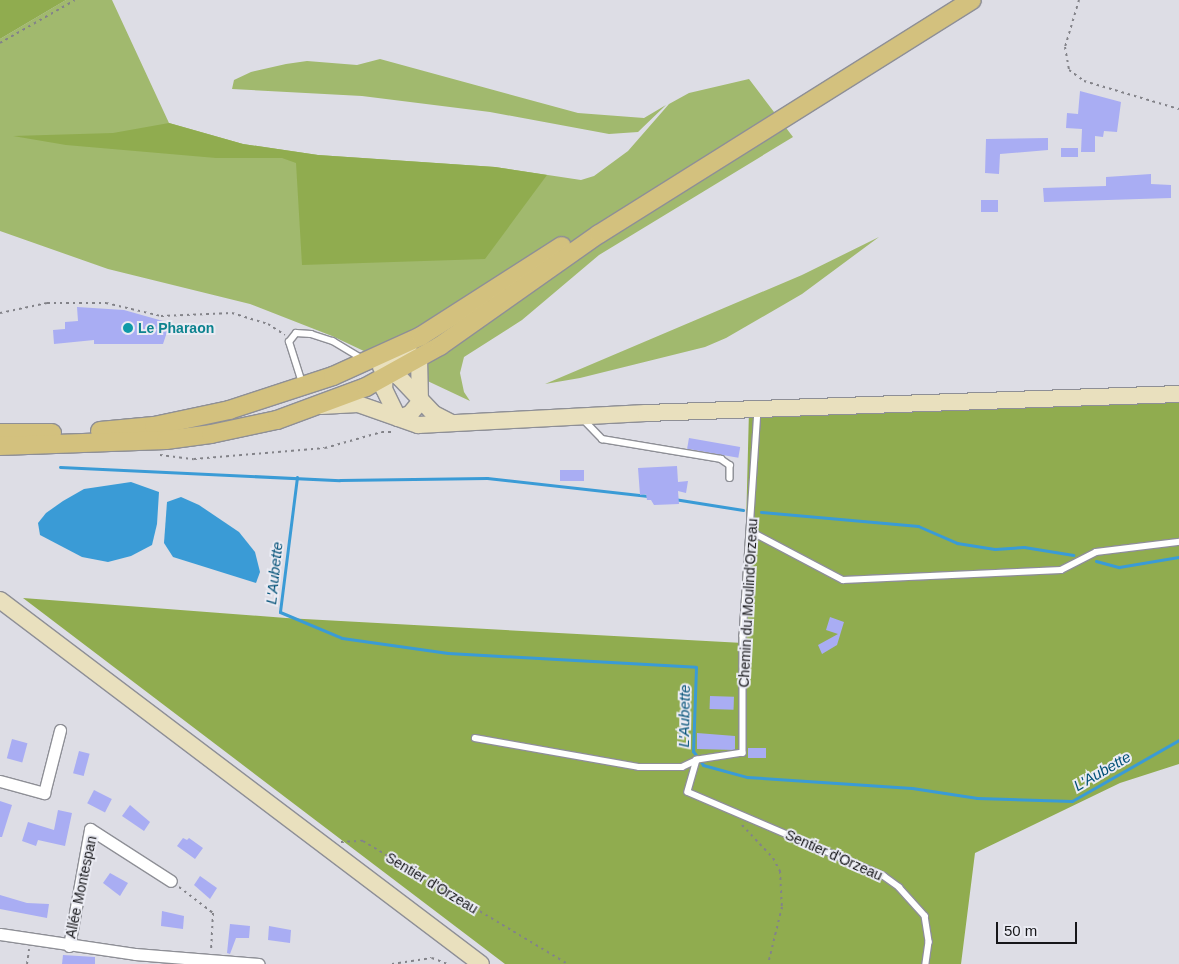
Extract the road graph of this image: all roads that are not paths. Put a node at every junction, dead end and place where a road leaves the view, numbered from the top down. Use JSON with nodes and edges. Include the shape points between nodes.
{"nodes":[{"id":1,"x":954,"y":0,"type":"edge"},
{"id":2,"x":972,"y":0,"type":"edge"},
{"id":3,"x":421,"y":336,"type":"junction"},
{"id":4,"x":419,"y":358,"type":"junction"},
{"id":5,"x":367,"y":361,"type":"junction"},
{"id":6,"x":388,"y":373,"type":"junction"},
{"id":7,"x":302,"y":388,"type":"junction"},
{"id":8,"x":1179,"y":394,"type":"edge"},
{"id":9,"x":420,"y":402,"type":"junction"},
{"id":10,"x":319,"y":407,"type":"junction"},
{"id":11,"x":758,"y":409,"type":"junction"},
{"id":12,"x":579,"y":416,"type":"junction"},
{"id":13,"x":450,"y":422,"type":"junction"},
{"id":14,"x":399,"y":425,"type":"junction"},
{"id":15,"x":22,"y":438,"type":"edge"},
{"id":16,"x":0,"y":446,"type":"edge"},
{"id":17,"x":730,"y":478,"type":"dead end"},
{"id":18,"x":750,"y":531,"type":"junction"},
{"id":19,"x":1179,"y":542,"type":"edge"},
{"id":20,"x":0,"y":600,"type":"edge"},
{"id":21,"x":60,"y":730,"type":"dead end"},
{"id":22,"x":475,"y":738,"type":"dead end"},
{"id":23,"x":698,"y":760,"type":"junction"},
{"id":24,"x":0,"y":781,"type":"edge"},
{"id":25,"x":171,"y":881,"type":"road end"},
{"id":26,"x":0,"y":934,"type":"edge"},
{"id":27,"x":69,"y":946,"type":"junction"},
{"id":28,"x":259,"y":964,"type":"edge"},
{"id":29,"x":481,"y":964,"type":"edge"},
{"id":30,"x":926,"y":964,"type":"edge"}],
"edges":[{"from":1,"to":3,"type":"main road"},
{"from":2,"to":4,"type":"main road","via":[[599,234]]},
{"from":3,"to":5,"type":"main road"},
{"from":3,"to":6,"type":"street","via":[[392,359]]},
{"from":4,"to":6,"type":"main road"},
{"from":4,"to":9,"type":"street"},
{"from":5,"to":6,"type":"street"},
{"from":5,"to":7,"type":"main road"},
{"from":5,"to":7,"type":"lane","via":[[333,341],[296,333],[290,338],[290,352]]},
{"from":6,"to":9,"type":"street"},
{"from":6,"to":10,"type":"main road"},
{"from":6,"to":14,"type":"street","via":[[388,398]]},
{"from":7,"to":15,"type":"main road","via":[[229,410],[154,426]]},
{"from":8,"to":11,"type":"street"},
{"from":9,"to":13,"type":"street"},
{"from":9,"to":14,"type":"street"},
{"from":10,"to":14,"type":"street","via":[[354,404]]},
{"from":10,"to":15,"type":"main road","via":[[211,434],[166,440]]},
{"from":11,"to":12,"type":"street"},
{"from":11,"to":18,"type":"lane","name":"Chemin du Moulind'Orzeau"},
{"from":12,"to":13,"type":"street"},
{"from":12,"to":17,"type":"lane","via":[[602,439],[721,460],[730,465]]},
{"from":13,"to":14,"type":"street"},
{"from":15,"to":16,"type":"main road"},
{"from":18,"to":19,"type":"lane","via":[[842,580],[1061,570],[1096,552]]},
{"from":18,"to":23,"type":"lane","name":"Chemin du Moulind'Orzeau","via":[[743,636],[743,753]]},
{"from":20,"to":29,"type":"street"},
{"from":21,"to":24,"type":"street","via":[[44,793]]},
{"from":22,"to":23,"type":"lane","via":[[639,767],[682,767]]},
{"from":23,"to":30,"type":"lane","name":"Sentier d'Orzeau","via":[[688,792],[884,876],[899,887],[925,916],[929,942]]},
{"from":25,"to":27,"type":"street","name":"Allée Montespan","via":[[90,829]]},
{"from":26,"to":27,"type":"street"},
{"from":27,"to":28,"type":"street"}]}
